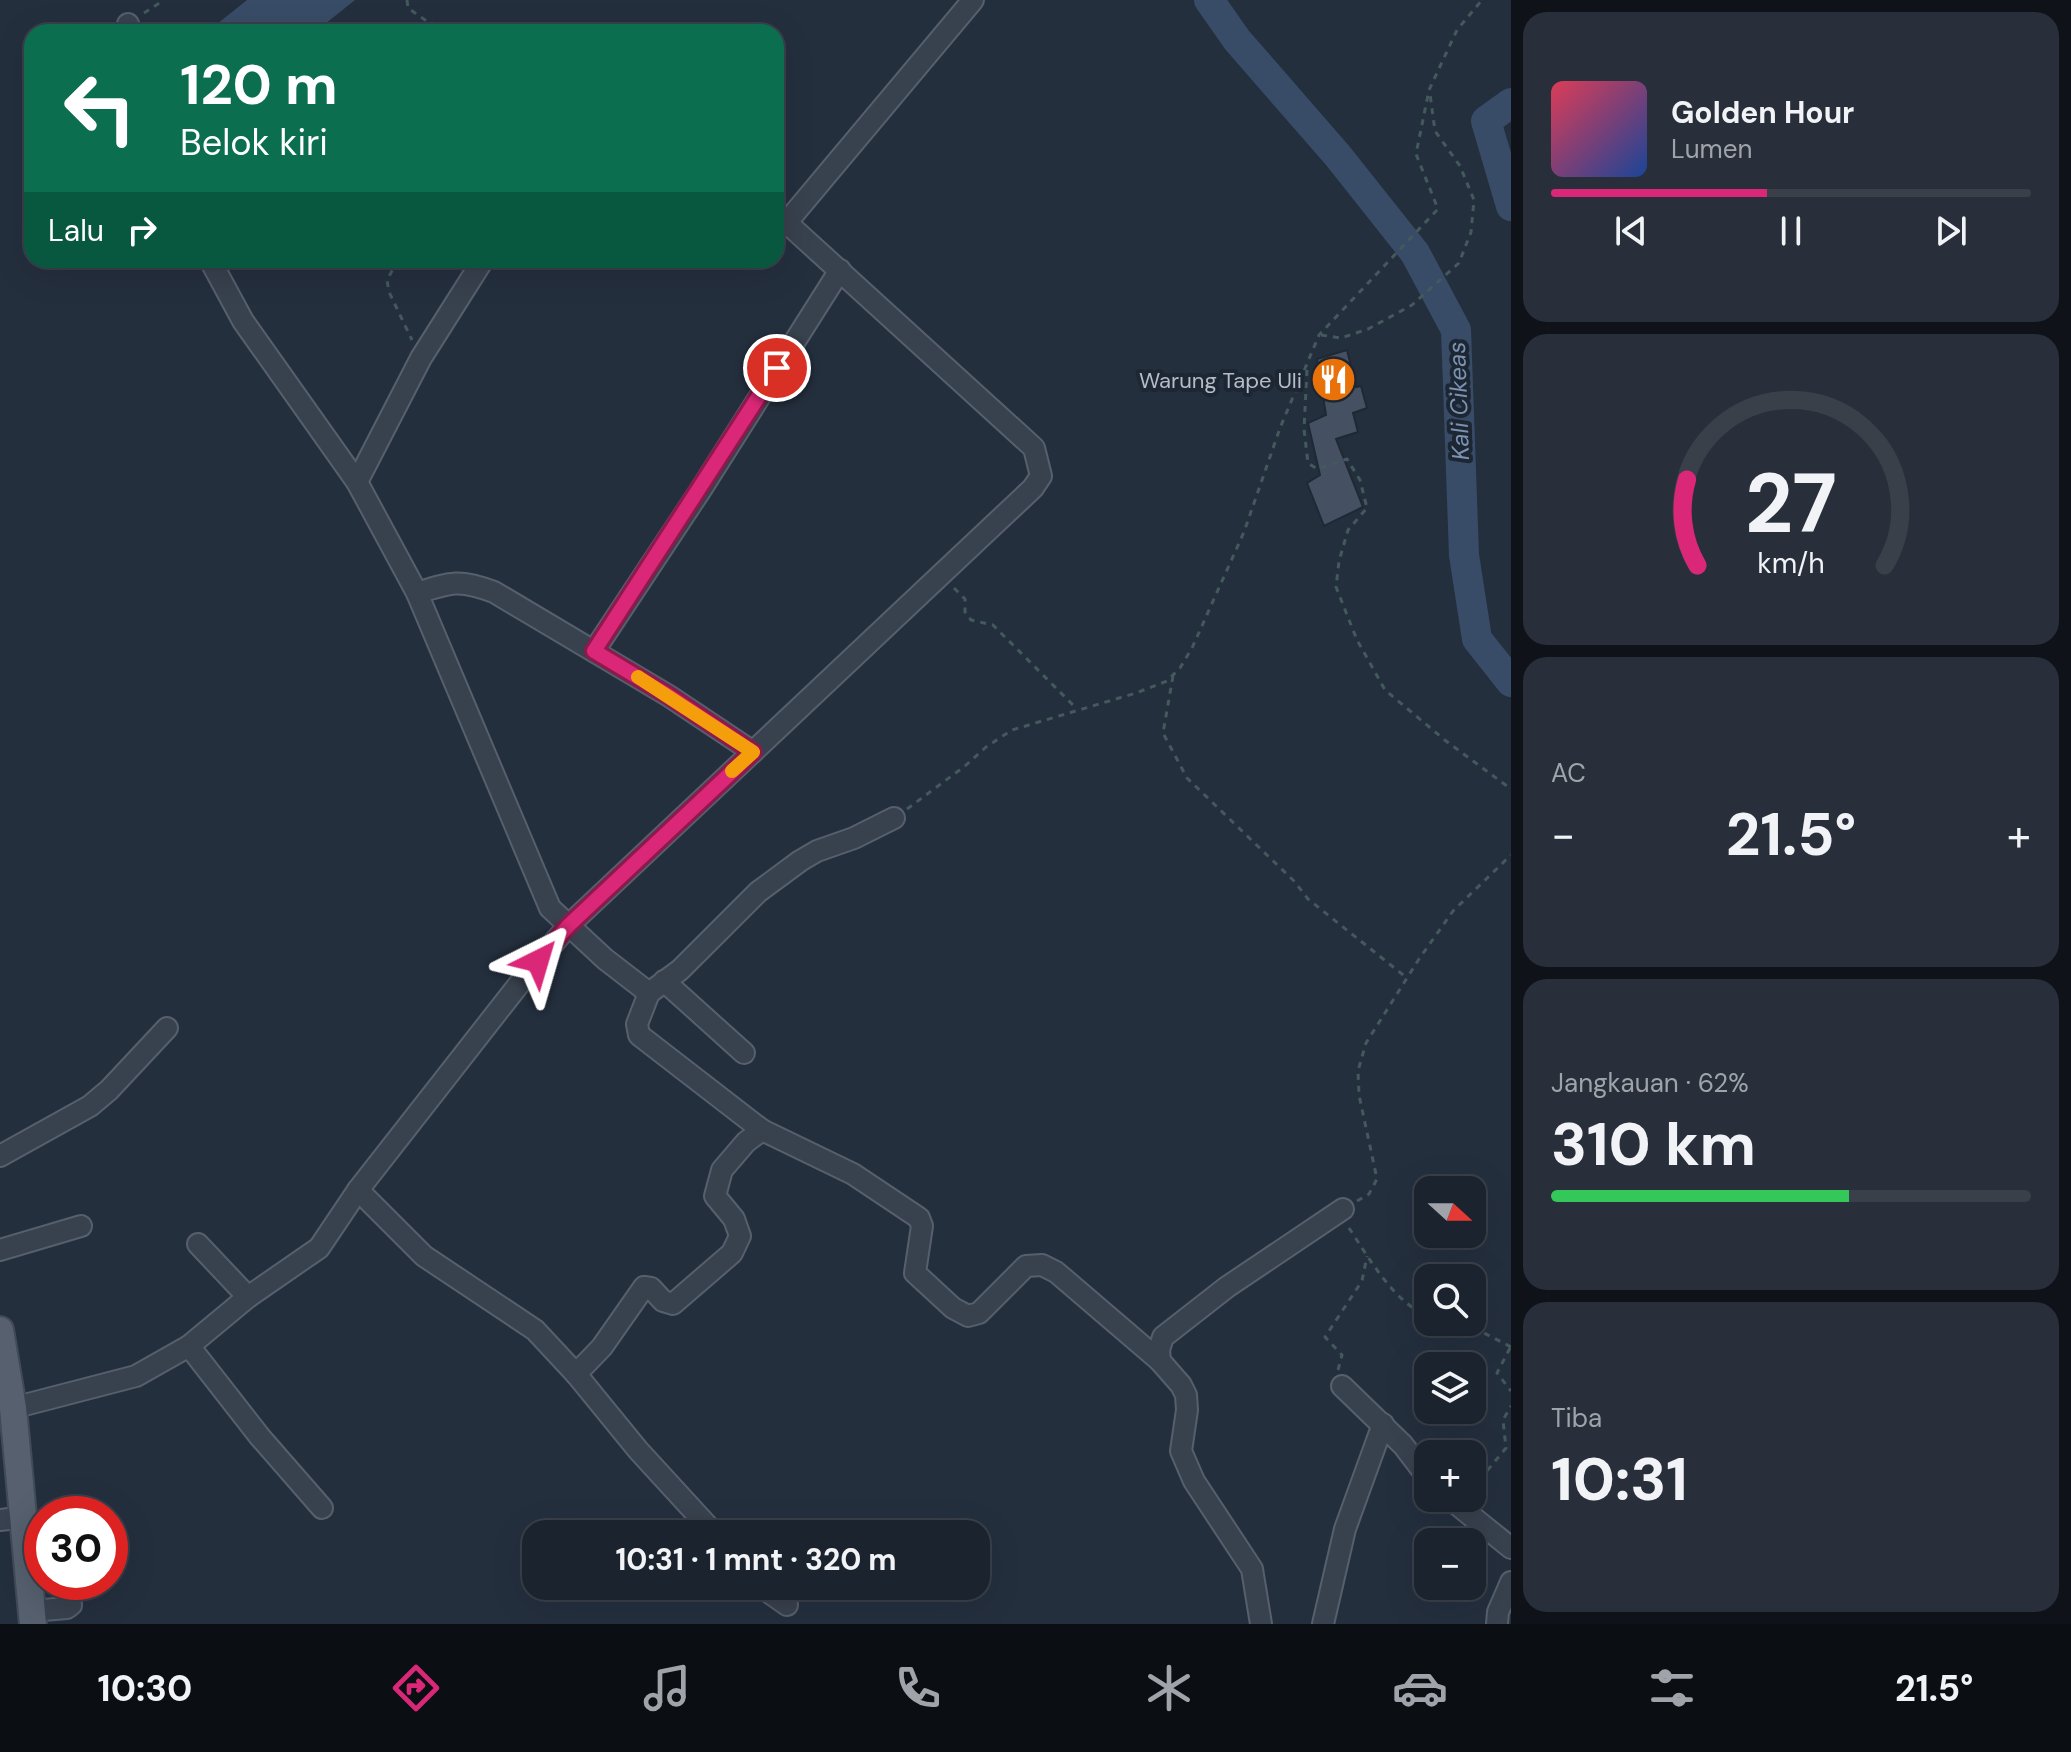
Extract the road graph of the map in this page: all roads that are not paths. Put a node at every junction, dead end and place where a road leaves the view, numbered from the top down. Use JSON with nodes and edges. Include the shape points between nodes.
{"nodes":[{"id":1,"x":973,"y":0,"type":"edge"},
{"id":2,"x":784,"y":214,"type":"edge"},
{"id":3,"x":784,"y":220,"type":"edge"},
{"id":4,"x":214,"y":268,"type":"edge"},
{"id":5,"x":478,"y":268,"type":"edge"},
{"id":6,"x":840,"y":270,"type":"junction"},
{"id":7,"x":357,"y":482,"type":"junction"},
{"id":8,"x":417,"y":593,"type":"junction"},
{"id":9,"x":594,"y":651,"type":"junction"},
{"id":10,"x":753,"y":752,"type":"junction"},
{"id":11,"x":894,"y":818,"type":"road end"},
{"id":12,"x":568,"y":926,"type":"junction"},
{"id":13,"x":656,"y":987,"type":"junction"},
{"id":14,"x":167,"y":1028,"type":"dead end"},
{"id":15,"x":744,"y":1053,"type":"dead end"},
{"id":16,"x":762,"y":1130,"type":"junction"},
{"id":17,"x":0,"y":1156,"type":"edge"},
{"id":18,"x":358,"y":1190,"type":"junction"},
{"id":19,"x":1343,"y":1209,"type":"road end"},
{"id":20,"x":81,"y":1226,"type":"dead end"},
{"id":21,"x":198,"y":1244,"type":"dead end"},
{"id":22,"x":0,"y":1250,"type":"edge"},
{"id":23,"x":248,"y":1297,"type":"junction"},
{"id":24,"x":0,"y":1330,"type":"edge"},
{"id":25,"x":189,"y":1346,"type":"junction"},
{"id":26,"x":1160,"y":1361,"type":"junction"},
{"id":27,"x":2,"y":1362,"type":"edge"},
{"id":28,"x":576,"y":1374,"type":"junction"},
{"id":29,"x":1342,"y":1386,"type":"road end"},
{"id":30,"x":13,"y":1408,"type":"junction"},
{"id":31,"x":1383,"y":1424,"type":"junction"},
{"id":32,"x":1414,"y":1461,"type":"edge"},
{"id":33,"x":9,"y":1474,"type":"edge"},
{"id":34,"x":322,"y":1508,"type":"dead end"},
{"id":35,"x":1466,"y":1512,"type":"edge"},
{"id":36,"x":11,"y":1519,"type":"edge"},
{"id":37,"x":702,"y":1520,"type":"edge"},
{"id":38,"x":1511,"y":1548,"type":"edge"},
{"id":39,"x":1511,"y":1582,"type":"edge"},
{"id":40,"x":70,"y":1600,"type":"edge"},
{"id":41,"x":780,"y":1600,"type":"edge"},
{"id":42,"x":787,"y":1605,"type":"dead end"},
{"id":43,"x":32,"y":1617,"type":"edge"},
{"id":44,"x":1261,"y":1624,"type":"edge"},
{"id":45,"x":1323,"y":1624,"type":"edge"},
{"id":46,"x":1497,"y":1624,"type":"edge"}],
"edges":[{"from":1,"to":2,"type":"street"},
{"from":3,"to":6,"type":"street"},
{"from":4,"to":7,"type":"street","via":[[243,321]]},
{"from":5,"to":7,"type":"street","via":[[421,358]]},
{"from":6,"to":9,"type":"street"},
{"from":6,"to":10,"type":"street","via":[[1034,448],[1041,476]]},
{"from":7,"to":8,"type":"street"},
{"from":8,"to":9,"type":"street","via":[[469,582]]},
{"from":8,"to":12,"type":"street","via":[[542,891]]},
{"from":9,"to":10,"type":"street"},
{"from":10,"to":12,"type":"street"},
{"from":11,"to":13,"type":"street","via":[[800,861],[758,892]]},
{"from":12,"to":13,"type":"street"},
{"from":12,"to":18,"type":"street"},
{"from":13,"to":15,"type":"street"},
{"from":13,"to":16,"type":"street","via":[[637,1024],[639,1035]]},
{"from":14,"to":17,"type":"street","via":[[90,1106]]},
{"from":16,"to":26,"type":"street","via":[[853,1174],[919,1218],[915,1273],[953,1308],[968,1316],[979,1313],[1026,1266],[1042,1265]]},
{"from":16,"to":28,"type":"street","via":[[722,1170],[715,1196],[740,1236],[732,1253],[673,1304],[644,1287]]},
{"from":18,"to":23,"type":"street","via":[[319,1248]]},
{"from":18,"to":28,"type":"street","via":[[424,1256],[535,1330]]},
{"from":19,"to":26,"type":"street","via":[[1163,1337]]},
{"from":20,"to":22,"type":"street"},
{"from":21,"to":23,"type":"street"},
{"from":23,"to":25,"type":"street"},
{"from":24,"to":27,"type":"main road"},
{"from":25,"to":30,"type":"street","via":[[136,1376]]},
{"from":25,"to":34,"type":"street"},
{"from":26,"to":44,"type":"street","via":[[1186,1395],[1181,1451],[1194,1481],[1252,1569]]},
{"from":27,"to":30,"type":"main road"},
{"from":28,"to":37,"type":"street"},
{"from":29,"to":31,"type":"street"},
{"from":30,"to":33,"type":"main road"},
{"from":31,"to":32,"type":"street"},
{"from":31,"to":45,"type":"street","via":[[1345,1529]]},
{"from":33,"to":36,"type":"main road"},
{"from":35,"to":38,"type":"street"},
{"from":36,"to":43,"type":"main road"},
{"from":39,"to":46,"type":"street"},
{"from":40,"to":43,"type":"street","via":[[67,1608]]},
{"from":41,"to":42,"type":"street"}]}
